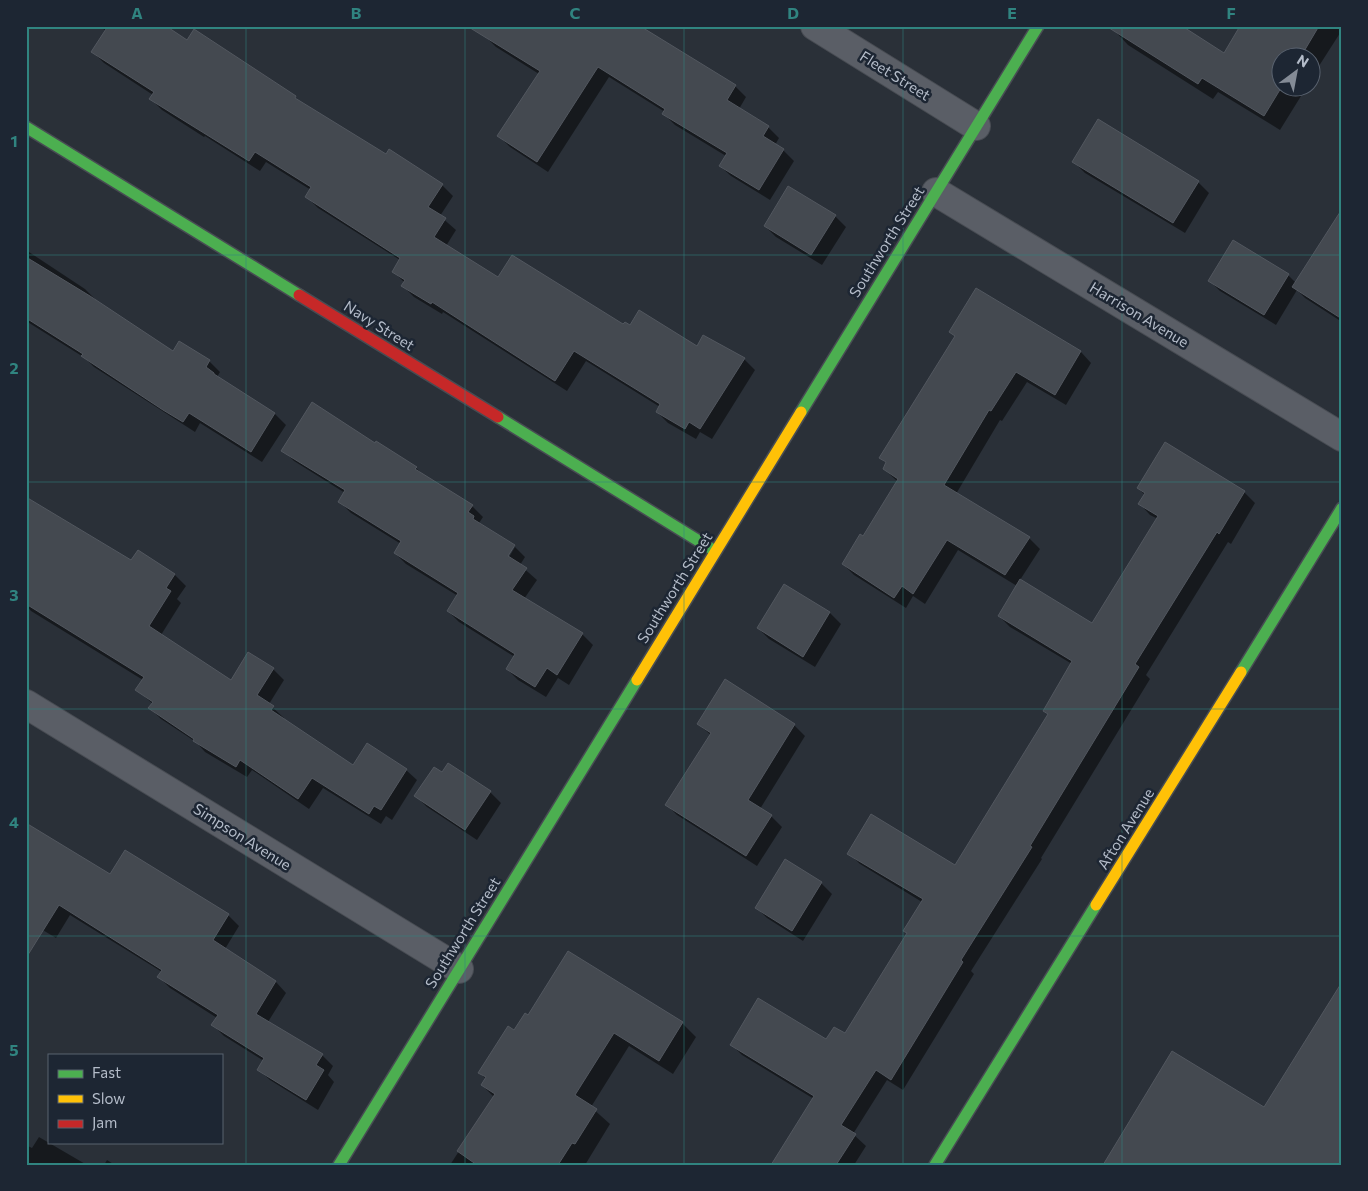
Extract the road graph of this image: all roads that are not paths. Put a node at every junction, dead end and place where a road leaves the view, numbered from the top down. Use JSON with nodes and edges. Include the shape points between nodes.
{"nodes":[{"id":1,"x":814,"y":26,"type":"edge"},
{"id":2,"x":1038,"y":26,"type":"edge"},
{"id":3,"x":976,"y":126,"type":"junction"},
{"id":4,"x":26,"y":127,"type":"edge"},
{"id":5,"x":936,"y":192,"type":"junction"},
{"id":6,"x":1342,"y":437,"type":"edge"},
{"id":7,"x":1342,"y":508,"type":"edge"},
{"id":8,"x":715,"y":551,"type":"junction"},
{"id":9,"x":26,"y":704,"type":"edge"},
{"id":10,"x":459,"y":969,"type":"junction"},
{"id":11,"x":339,"y":1165,"type":"edge"},
{"id":12,"x":935,"y":1165,"type":"edge"}],
"edges":[{"from":1,"to":3,"type":"street","name":"Fleet Street"},
{"from":2,"to":3,"type":"street","name":"Southworth Street"},
{"from":3,"to":5,"type":"street","name":"Southworth Street"},
{"from":4,"to":8,"type":"street","name":"Navy Street"},
{"from":5,"to":6,"type":"street","name":"Harrison Avenue"},
{"from":5,"to":8,"type":"street","name":"Southworth Street"},
{"from":7,"to":12,"type":"street","name":"Afton Avenue"},
{"from":8,"to":10,"type":"street","name":"Southworth Street"},
{"from":9,"to":10,"type":"street","name":"Simpson Avenue"},
{"from":10,"to":11,"type":"street","name":"Southworth Street"}]}
